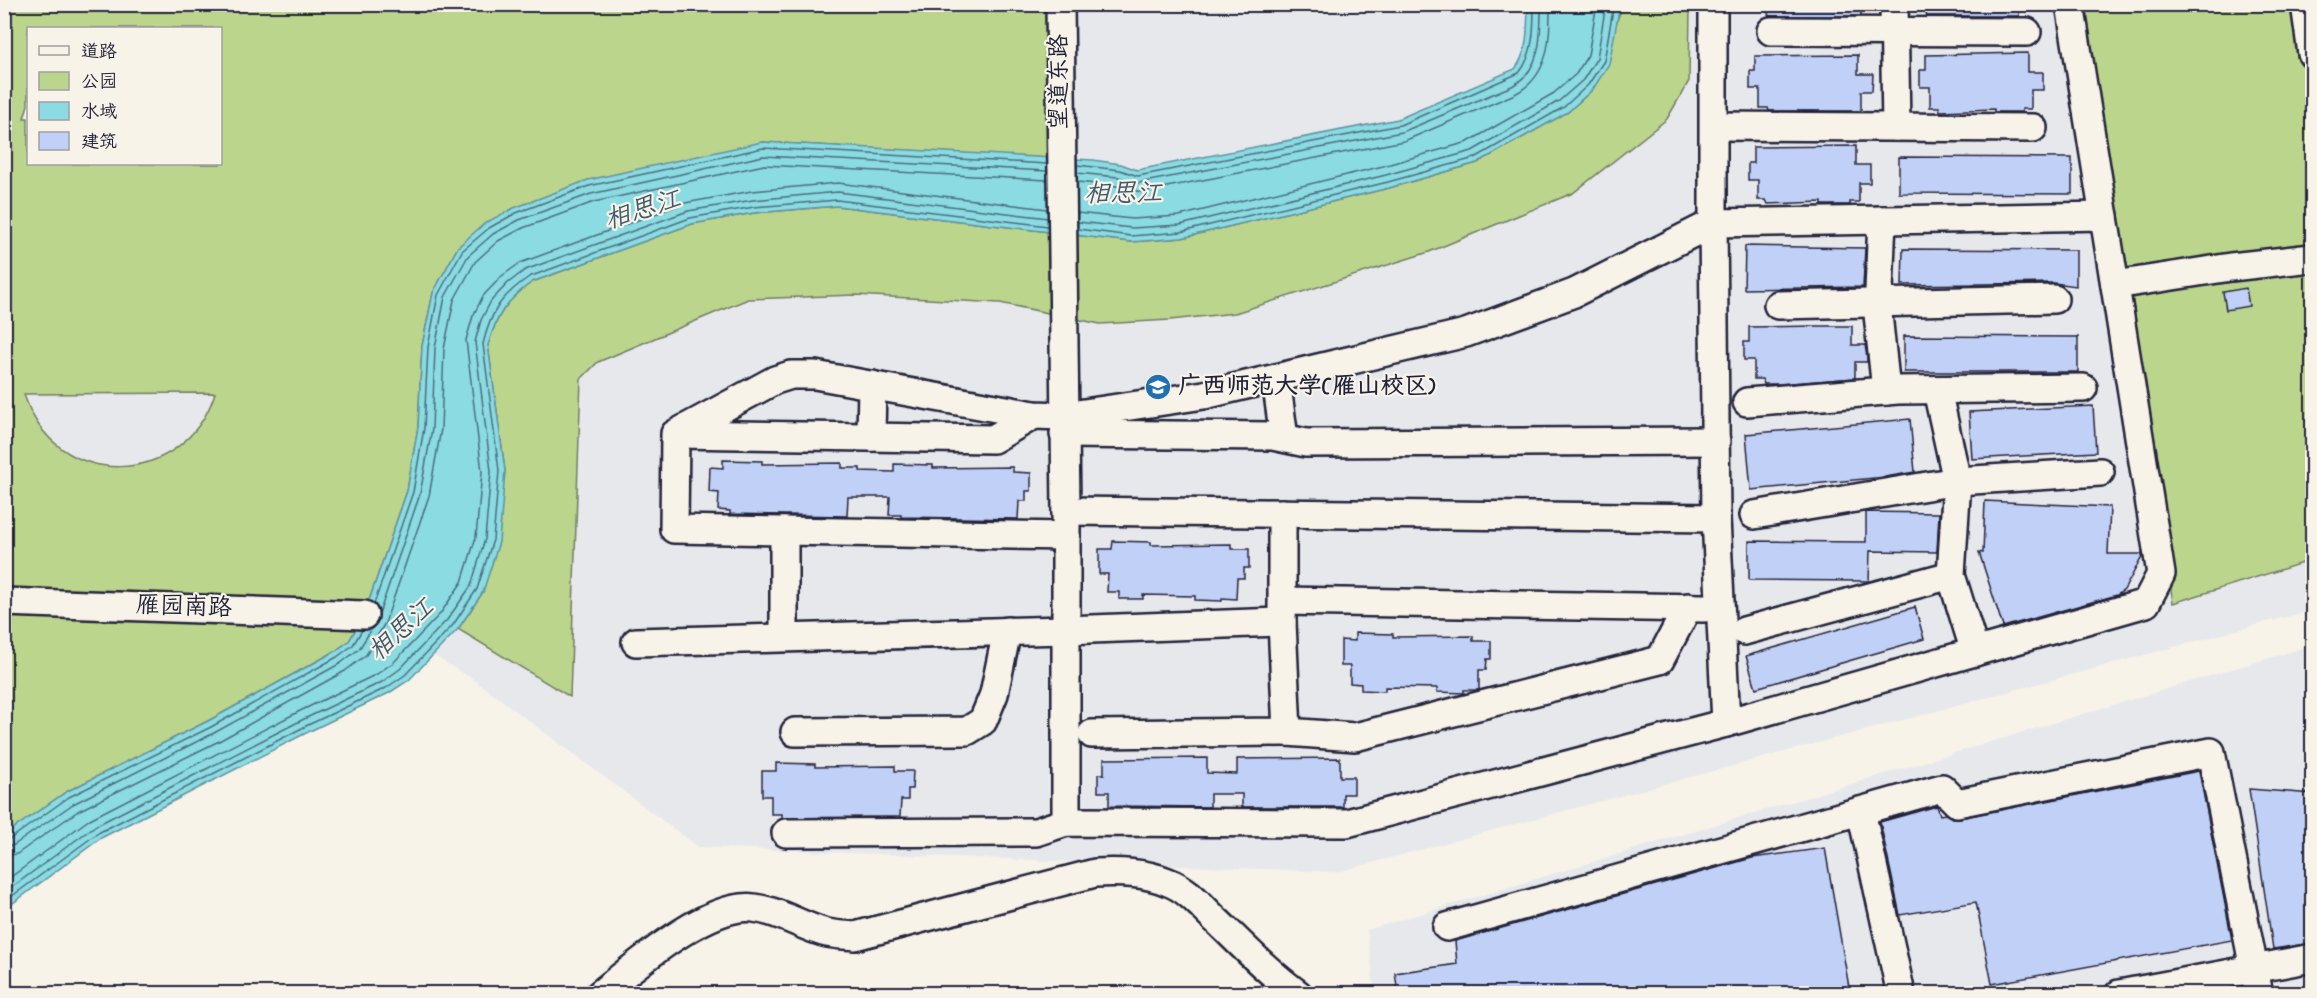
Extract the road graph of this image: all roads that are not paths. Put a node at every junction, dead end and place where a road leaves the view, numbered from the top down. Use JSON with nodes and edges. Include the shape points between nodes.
{"nodes":[{"id":1,"x":1060,"y":4,"type":"edge"},
{"id":2,"x":1713,"y":4,"type":"edge"},
{"id":3,"x":1894,"y":4,"type":"edge"},
{"id":4,"x":2070,"y":4,"type":"edge"},
{"id":5,"x":2305,"y":4,"type":"edge"},
{"id":6,"x":1771,"y":31,"type":"dead end"},
{"id":7,"x":1895,"y":31,"type":"junction"},
{"id":8,"x":2027,"y":32,"type":"dead end"},
{"id":9,"x":2313,"y":54,"type":"edge"},
{"id":10,"x":1714,"y":126,"type":"junction"},
{"id":11,"x":1896,"y":127,"type":"junction"},
{"id":12,"x":2033,"y":128,"type":"dead end"},
{"id":13,"x":2104,"y":216,"type":"junction"},
{"id":14,"x":1882,"y":220,"type":"junction"},
{"id":15,"x":1713,"y":223,"type":"junction"},
{"id":16,"x":2313,"y":258,"type":"edge"},
{"id":17,"x":2115,"y":285,"type":"junction"},
{"id":18,"x":2054,"y":300,"type":"dead end"},
{"id":19,"x":1879,"y":303,"type":"junction"},
{"id":20,"x":1778,"y":305,"type":"dead end"},
{"id":21,"x":1276,"y":379,"type":"junction"},
{"id":22,"x":872,"y":385,"type":"junction"},
{"id":23,"x":2083,"y":388,"type":"dead end"},
{"id":24,"x":1937,"y":390,"type":"junction"},
{"id":25,"x":1886,"y":391,"type":"junction"},
{"id":26,"x":1747,"y":402,"type":"dead end"},
{"id":27,"x":1034,"y":415,"type":"junction"},
{"id":28,"x":1064,"y":425,"type":"junction"},
{"id":29,"x":675,"y":434,"type":"junction"},
{"id":30,"x":871,"y":437,"type":"junction"},
{"id":31,"x":1284,"y":438,"type":"junction"},
{"id":32,"x":1716,"y":441,"type":"junction"},
{"id":33,"x":2100,"y":472,"type":"dead end"},
{"id":34,"x":1957,"y":481,"type":"junction"},
{"id":35,"x":1282,"y":513,"type":"junction"},
{"id":36,"x":1754,"y":516,"type":"dead end"},
{"id":37,"x":1716,"y":518,"type":"junction"},
{"id":38,"x":1066,"y":524,"type":"junction"},
{"id":39,"x":784,"y":531,"type":"junction"},
{"id":40,"x":1951,"y":574,"type":"junction"},
{"id":41,"x":4,"y":602,"type":"edge"},
{"id":42,"x":1688,"y":607,"type":"junction"},
{"id":43,"x":1720,"y":608,"type":"junction"},
{"id":44,"x":1282,"y":612,"type":"junction"},
{"id":45,"x":364,"y":615,"type":"dead end"},
{"id":46,"x":1065,"y":630,"type":"junction"},
{"id":47,"x":1007,"y":631,"type":"junction"},
{"id":48,"x":1744,"y":631,"type":"dead end"},
{"id":49,"x":784,"y":637,"type":"junction"},
{"id":50,"x":636,"y":642,"type":"dead end"},
{"id":51,"x":1974,"y":652,"type":"junction"},
{"id":52,"x":1726,"y":723,"type":"junction"},
{"id":53,"x":795,"y":732,"type":"dead end"},
{"id":54,"x":1287,"y":732,"type":"junction"},
{"id":55,"x":1092,"y":734,"type":"dead end"},
{"id":56,"x":1861,"y":811,"type":"junction"},
{"id":57,"x":1066,"y":822,"type":"junction"},
{"id":58,"x":786,"y":834,"type":"dead end"},
{"id":59,"x":1447,"y":927,"type":"dead end"},
{"id":60,"x":2313,"y":958,"type":"edge"},
{"id":61,"x":2257,"y":981,"type":"edge"},
{"id":62,"x":600,"y":993,"type":"edge"},
{"id":63,"x":1298,"y":993,"type":"edge"},
{"id":64,"x":1901,"y":993,"type":"edge"},
{"id":65,"x":2119,"y":993,"type":"edge"}],
"edges":[{"from":1,"to":28,"type":"street","name":"望道东路"},
{"from":2,"to":10,"type":"street"},
{"from":3,"to":7,"type":"street"},
{"from":4,"to":13,"type":"street"},
{"from":5,"to":9,"type":"street"},
{"from":6,"to":7,"type":"street"},
{"from":7,"to":8,"type":"street"},
{"from":7,"to":11,"type":"street"},
{"from":10,"to":11,"type":"street"},
{"from":10,"to":15,"type":"street"},
{"from":11,"to":12,"type":"street"},
{"from":13,"to":14,"type":"street"},
{"from":13,"to":17,"type":"street"},
{"from":14,"to":15,"type":"street"},
{"from":14,"to":19,"type":"street"},
{"from":15,"to":21,"type":"street","via":[[1574,293],[1520,314],[1466,333]]},
{"from":15,"to":32,"type":"street"},
{"from":16,"to":17,"type":"street"},
{"from":17,"to":51,"type":"street","via":[[2161,574],[2146,603]]},
{"from":18,"to":19,"type":"street"},
{"from":19,"to":20,"type":"street"},
{"from":19,"to":25,"type":"street"},
{"from":21,"to":28,"type":"street"},
{"from":21,"to":31,"type":"street"},
{"from":22,"to":27,"type":"street"},
{"from":22,"to":29,"type":"street","via":[[815,375],[784,377]]},
{"from":22,"to":30,"type":"street"},
{"from":23,"to":24,"type":"street"},
{"from":24,"to":25,"type":"street"},
{"from":24,"to":34,"type":"street"},
{"from":25,"to":26,"type":"street"},
{"from":27,"to":28,"type":"street"},
{"from":27,"to":30,"type":"street","via":[[993,439]]},
{"from":28,"to":31,"type":"street"},
{"from":28,"to":38,"type":"street","name":"望道东路"},
{"from":29,"to":30,"type":"street"},
{"from":29,"to":39,"type":"street","via":[[674,529]]},
{"from":31,"to":32,"type":"street","via":[[1306,443]]},
{"from":32,"to":37,"type":"street"},
{"from":33,"to":34,"type":"street"},
{"from":34,"to":36,"type":"street"},
{"from":34,"to":40,"type":"street"},
{"from":35,"to":37,"type":"street"},
{"from":35,"to":38,"type":"street"},
{"from":35,"to":44,"type":"street"},
{"from":37,"to":43,"type":"street"},
{"from":38,"to":39,"type":"street"},
{"from":38,"to":46,"type":"street","name":"望道东路"},
{"from":39,"to":49,"type":"street"},
{"from":40,"to":48,"type":"street"},
{"from":40,"to":51,"type":"street"},
{"from":41,"to":45,"type":"street","name":"雁园南路"},
{"from":42,"to":43,"type":"street"},
{"from":42,"to":44,"type":"street"},
{"from":42,"to":54,"type":"street","via":[[1660,660],[1355,736]]},
{"from":43,"to":52,"type":"street"},
{"from":44,"to":46,"type":"street"},
{"from":44,"to":54,"type":"street"},
{"from":46,"to":47,"type":"street"},
{"from":46,"to":57,"type":"street","name":"望道东路"},
{"from":47,"to":49,"type":"street"},
{"from":47,"to":53,"type":"street","via":[[994,694],[983,721],[967,730]]},
{"from":49,"to":50,"type":"street"},
{"from":51,"to":52,"type":"street"},
{"from":52,"to":57,"type":"street","via":[[1347,823]]},
{"from":54,"to":55,"type":"street"},
{"from":56,"to":59,"type":"street"},
{"from":56,"to":61,"type":"street","via":[[1942,788],[1957,803],[2211,752]]},
{"from":56,"to":64,"type":"street"},
{"from":57,"to":58,"type":"street","via":[[1036,832]]},
{"from":60,"to":61,"type":"street"},
{"from":61,"to":65,"type":"street"},
{"from":62,"to":63,"type":"street","via":[[688,929],[731,909],[775,912],[823,932],[855,936],[1095,873],[1123,872],[1171,882],[1190,895],[1275,977]]}]}
